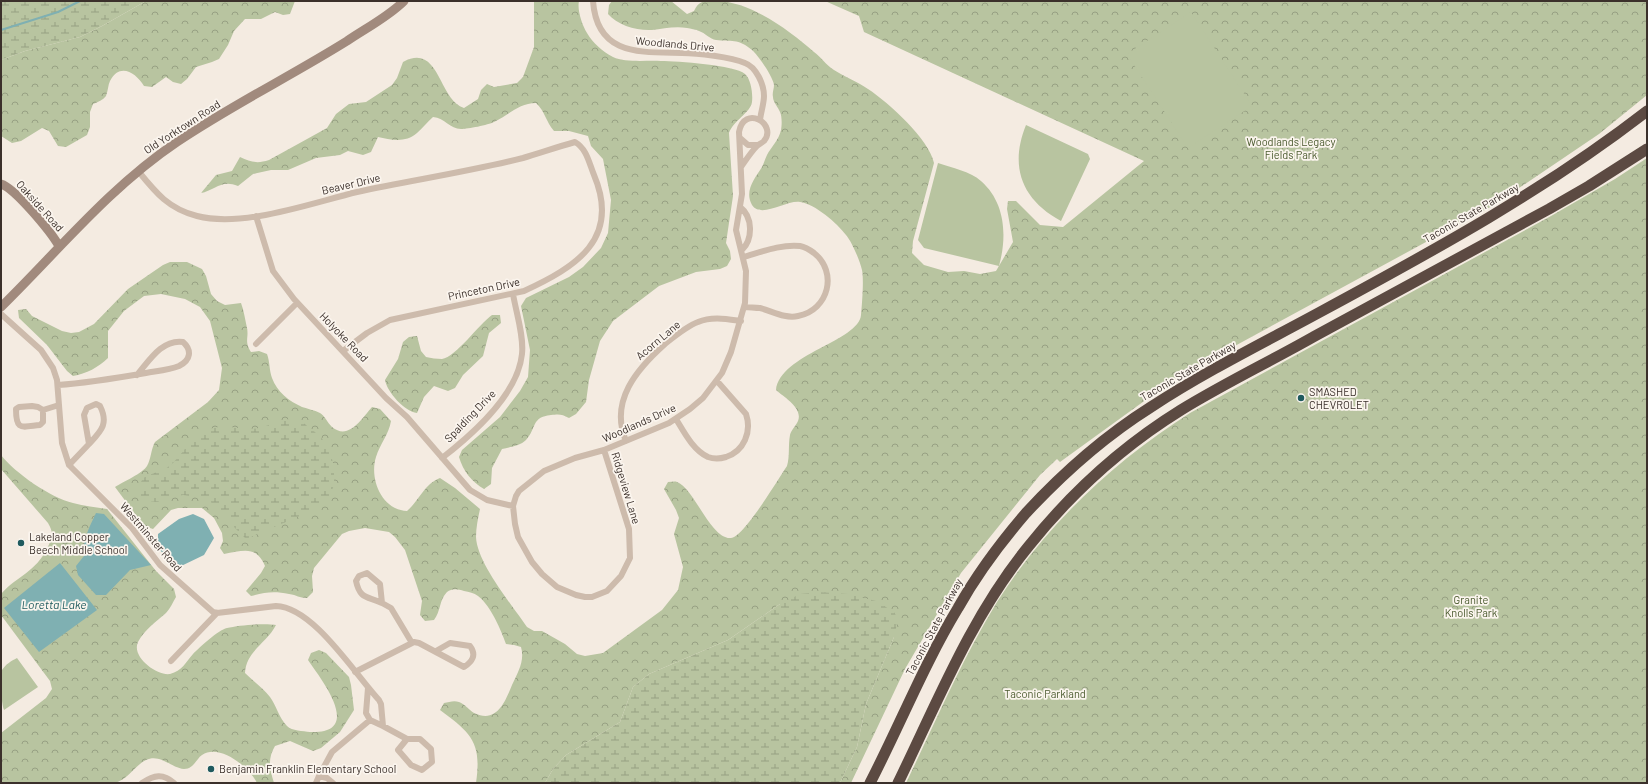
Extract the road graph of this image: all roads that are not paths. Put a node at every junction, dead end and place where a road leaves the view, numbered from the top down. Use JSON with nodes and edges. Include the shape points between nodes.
{"nodes":[{"id":1,"x":404,"y":1,"type":"edge"},
{"id":2,"x":593,"y":1,"type":"edge"},
{"id":3,"x":1647,"y":111,"type":"edge"},
{"id":4,"x":760,"y":120,"type":"junction"},
{"id":5,"x":740,"y":138,"type":"junction"},
{"id":6,"x":757,"y":145,"type":"junction"},
{"id":7,"x":581,"y":146,"type":"joint"},
{"id":8,"x":1647,"y":149,"type":"edge"},
{"id":9,"x":741,"y":166,"type":"junction"},
{"id":10,"x":139,"y":172,"type":"junction"},
{"id":11,"x":1,"y":184,"type":"edge"},
{"id":12,"x":740,"y":207,"type":"junction"},
{"id":13,"x":256,"y":216,"type":"junction"},
{"id":14,"x":59,"y":246,"type":"junction"},
{"id":15,"x":742,"y":250,"type":"junction"},
{"id":16,"x":743,"y":257,"type":"junction"},
{"id":17,"x":513,"y":294,"type":"junction"},
{"id":18,"x":297,"y":303,"type":"junction"},
{"id":19,"x":744,"y":307,"type":"junction"},
{"id":20,"x":1,"y":308,"type":"edge"},
{"id":21,"x":1,"y":314,"type":"edge"},
{"id":22,"x":741,"y":321,"type":"junction"},
{"id":23,"x":256,"y":344,"type":"dead end"},
{"id":24,"x":343,"y":351,"type":"junction"},
{"id":25,"x":137,"y":375,"type":"junction"},
{"id":26,"x":717,"y":382,"type":"junction"},
{"id":27,"x":58,"y":384,"type":"junction"},
{"id":28,"x":59,"y":405,"type":"junction"},
{"id":29,"x":44,"y":410,"type":"junction"},
{"id":30,"x":676,"y":419,"type":"junction"},
{"id":31,"x":626,"y":441,"type":"junction"},
{"id":32,"x":89,"y":444,"type":"junction"},
{"id":33,"x":604,"y":450,"type":"junction"},
{"id":34,"x":442,"y":458,"type":"junction"},
{"id":35,"x":69,"y":465,"type":"junction"},
{"id":36,"x":513,"y":506,"type":"junction"},
{"id":37,"x":382,"y":603,"type":"junction"},
{"id":38,"x":217,"y":614,"type":"junction"},
{"id":39,"x":412,"y":642,"type":"junction"},
{"id":40,"x":436,"y":652,"type":"junction"},
{"id":41,"x":171,"y":662,"type":"dead end"},
{"id":42,"x":355,"y":672,"type":"junction"},
{"id":43,"x":368,"y":688,"type":"junction"},
{"id":44,"x":370,"y":720,"type":"junction"},
{"id":45,"x":383,"y":726,"type":"junction"},
{"id":46,"x":407,"y":739,"type":"junction"},
{"id":47,"x":319,"y":776,"type":"junction"},
{"id":48,"x":142,"y":783,"type":"edge"},
{"id":49,"x":174,"y":783,"type":"edge"},
{"id":50,"x":316,"y":783,"type":"edge"},
{"id":51,"x":334,"y":783,"type":"edge"},
{"id":52,"x":870,"y":783,"type":"edge"},
{"id":53,"x":898,"y":783,"type":"edge"}],
"edges":[{"from":1,"to":10,"type":"main road","name":"Old Yorktown Road","via":[[389,14],[336,47],[178,141]]},
{"from":2,"to":4,"type":"street","name":"Woodlands Drive","via":[[594,14],[605,35],[624,48],[646,53],[712,56],[745,63],[752,67],[764,95]]},
{"from":3,"to":52,"type":"highway","name":"Taconic State Parkway","via":[[1571,166],[1474,228],[1170,395],[1112,434],[1076,464],[1026,514],[997,549],[970,588],[935,649]]},
{"from":4,"to":5,"type":"street","name":"Woodlands Drive","via":[[749,118],[743,121],[740,126]]},
{"from":4,"to":6,"type":"street","name":"Woodlands Drive","via":[[766,126],[767,134],[764,141]]},
{"from":5,"to":6,"type":"street","via":[[748,145]]},
{"from":5,"to":9,"type":"street","name":"Woodlands Drive"},
{"from":6,"to":9,"type":"street","name":"Woodlands Drive"},
{"from":7,"to":13,"type":"street","name":"Beaver Drive","via":[[575,142],[516,159]]},
{"from":7,"to":17,"type":"street","name":"Princeton Drive","via":[[600,189],[602,222],[597,236],[582,256],[570,266],[541,283]]},
{"from":8,"to":53,"type":"highway","via":[[1562,202],[1201,398],[1149,431],[1106,465],[1057,513],[1027,548],[1000,586],[965,645]]},
{"from":9,"to":12,"type":"street","name":"Woodlands Drive"},
{"from":10,"to":13,"type":"street","name":"Beaver Drive","via":[[169,205],[182,211],[214,219]]},
{"from":10,"to":14,"type":"main road","name":"Old Yorktown Road"},
{"from":11,"to":14,"type":"main road","name":"Oakside Road","via":[[10,189],[46,227]]},
{"from":12,"to":15,"type":"street","name":"Woodlands Drive","via":[[736,230]]},
{"from":12,"to":15,"type":"street","via":[[748,217],[750,231],[749,242]]},
{"from":13,"to":18,"type":"street","name":"Holyoke Road","via":[[273,271]]},
{"from":14,"to":20,"type":"main road","name":"Old Yorktown Road"},
{"from":15,"to":16,"type":"street","name":"Woodlands Drive"},
{"from":16,"to":19,"type":"street","name":"Woodlands Drive","via":[[746,271]]},
{"from":16,"to":19,"type":"street","via":[[790,246],[802,246],[819,257],[829,281],[826,295],[820,304],[799,316],[789,317],[760,308]]},
{"from":17,"to":24,"type":"street","name":"Princeton Drive","via":[[390,320]]},
{"from":17,"to":34,"type":"street","name":"Spalding Drive","via":[[522,343],[521,361],[514,382],[498,405]]},
{"from":18,"to":23,"type":"street"},
{"from":18,"to":24,"type":"street","name":"Holyoke Road"},
{"from":19,"to":22,"type":"street","name":"Woodlands Drive"},
{"from":21,"to":27,"type":"street","name":"Westminster Road","via":[[41,350],[53,368]]},
{"from":22,"to":26,"type":"street","name":"Woodlands Drive"},
{"from":22,"to":31,"type":"street","name":"Acorn Lane","via":[[719,318],[699,321],[646,361],[627,390],[621,410],[620,422]]},
{"from":24,"to":34,"type":"street","name":"Holyoke Road","via":[[407,417]]},
{"from":25,"to":25,"type":"street","via":[[163,346],[171,342],[183,342],[189,350],[190,355],[180,365]]},
{"from":25,"to":27,"type":"street","via":[[87,383]]},
{"from":26,"to":30,"type":"street","name":"Woodlands Drive","via":[[699,402]]},
{"from":26,"to":30,"type":"street","via":[[746,414],[748,433],[738,450],[719,459],[708,457],[695,447]]},
{"from":27,"to":28,"type":"street","name":"Westminster Road"},
{"from":28,"to":29,"type":"street"},
{"from":28,"to":35,"type":"street","name":"Westminster Road","via":[[62,443]]},
{"from":29,"to":29,"type":"street","via":[[32,406],[19,407],[16,409],[16,422],[25,427],[40,426]]},
{"from":30,"to":31,"type":"street","name":"Woodlands Drive"},
{"from":31,"to":33,"type":"street","name":"Woodlands Drive"},
{"from":32,"to":32,"type":"street","via":[[84,413],[87,408],[96,404],[102,408],[104,424]]},
{"from":32,"to":35,"type":"street"},
{"from":33,"to":36,"type":"street","name":"Woodlands Drive","via":[[575,458],[544,471],[519,491]]},
{"from":33,"to":36,"type":"street","name":"Ridgeview Lane","via":[[629,529],[631,546],[626,567],[607,591],[592,597],[576,595],[558,587],[542,574],[518,537]]},
{"from":34,"to":36,"type":"street","name":"Holyoke Road","via":[[470,490],[487,500]]},
{"from":35,"to":38,"type":"street","name":"Westminster Road","via":[[132,528],[160,565]]},
{"from":37,"to":37,"type":"street","via":[[369,599],[358,590],[356,581],[359,576],[367,573],[380,584]]},
{"from":37,"to":39,"type":"street","via":[[391,608]]},
{"from":38,"to":41,"type":"street"},
{"from":38,"to":42,"type":"street","via":[[276,606],[291,608],[319,629]]},
{"from":39,"to":40,"type":"street"},
{"from":39,"to":42,"type":"street"},
{"from":40,"to":40,"type":"street","via":[[450,643],[470,646],[474,654],[472,660],[464,667]]},
{"from":42,"to":43,"type":"street"},
{"from":43,"to":44,"type":"street","via":[[366,713]]},
{"from":43,"to":45,"type":"street","via":[[381,704]]},
{"from":44,"to":45,"type":"street"},
{"from":44,"to":47,"type":"street","via":[[332,752]]},
{"from":45,"to":46,"type":"street"},
{"from":46,"to":46,"type":"street","via":[[420,739],[431,749],[432,762],[422,770],[411,765],[398,750]]},
{"from":47,"to":50,"type":"street"},
{"from":47,"to":51,"type":"street"},
{"from":48,"to":49,"type":"street","via":[[156,776],[166,777]]}]}
